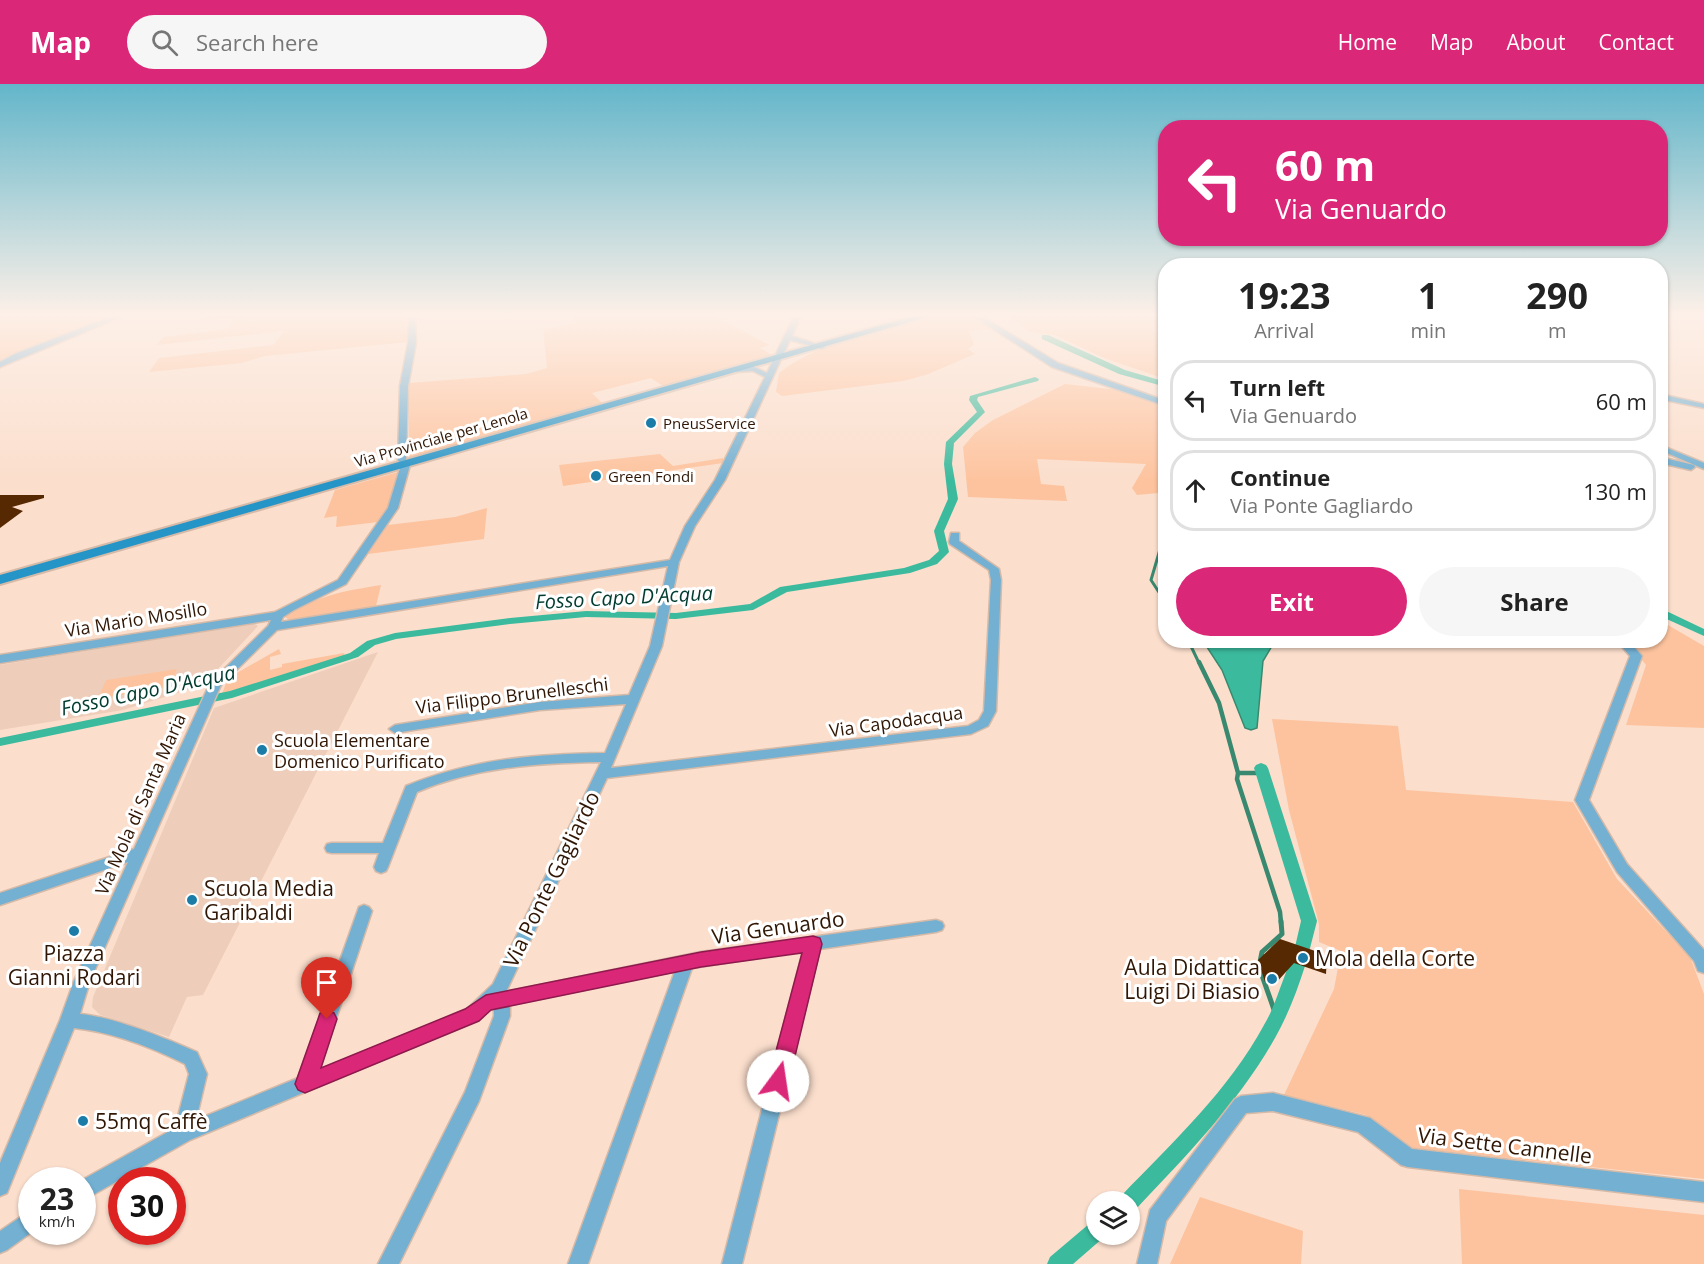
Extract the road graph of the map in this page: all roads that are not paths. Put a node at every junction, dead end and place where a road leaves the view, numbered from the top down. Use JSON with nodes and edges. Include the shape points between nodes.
{"nodes":[{"id":1,"x":406,"y":371,"type":"edge"},
{"id":2,"x":734,"y":371,"type":"edge"},
{"id":3,"x":759,"y":371,"type":"edge"},
{"id":4,"x":772,"y":371,"type":"edge"},
{"id":5,"x":775,"y":371,"type":"edge"},
{"id":6,"x":1072,"y":371,"type":"edge"},
{"id":7,"x":770,"y":376,"type":"junction"},
{"id":8,"x":1668,"y":398,"type":"edge"},
{"id":9,"x":1158,"y":401,"type":"edge"},
{"id":10,"x":1704,"y":406,"type":"edge"},
{"id":11,"x":1668,"y":451,"type":"edge"},
{"id":12,"x":1668,"y":461,"type":"edge"},
{"id":13,"x":406,"y":465,"type":"junction"},
{"id":14,"x":1704,"y":468,"type":"edge"},
{"id":15,"x":955,"y":535,"type":"dead end"},
{"id":16,"x":674,"y":562,"type":"junction"},
{"id":17,"x":0,"y":580,"type":"edge"},
{"id":18,"x":278,"y":615,"type":"junction"},
{"id":19,"x":273,"y":627,"type":"junction"},
{"id":20,"x":1628,"y":648,"type":"edge"},
{"id":21,"x":0,"y":659,"type":"edge"},
{"id":22,"x":634,"y":699,"type":"junction"},
{"id":23,"x":395,"y":729,"type":"dead end"},
{"id":24,"x":610,"y":757,"type":"junction"},
{"id":25,"x":602,"y":774,"type":"junction"},
{"id":26,"x":332,"y":848,"type":"dead end"},
{"id":27,"x":388,"y":848,"type":"junction"},
{"id":28,"x":141,"y":852,"type":"junction"},
{"id":29,"x":381,"y":867,"type":"dead end"},
{"id":30,"x":0,"y":899,"type":"edge"},
{"id":31,"x":364,"y":911,"type":"dead end"},
{"id":32,"x":936,"y":926,"type":"dead end"},
{"id":33,"x":813,"y":944,"type":"junction"},
{"id":34,"x":686,"y":962,"type":"junction"},
{"id":35,"x":1704,"y":966,"type":"edge"},
{"id":36,"x":494,"y":1001,"type":"junction"},
{"id":37,"x":69,"y":1020,"type":"junction"},
{"id":38,"x":305,"y":1084,"type":"junction"},
{"id":39,"x":183,"y":1134,"type":"junction"},
{"id":40,"x":96,"y":1183,"type":"edge"},
{"id":41,"x":0,"y":1186,"type":"edge"},
{"id":42,"x":1704,"y":1192,"type":"edge"},
{"id":43,"x":18,"y":1230,"type":"edge"},
{"id":44,"x":0,"y":1243,"type":"edge"},
{"id":45,"x":388,"y":1264,"type":"edge"},
{"id":46,"x":578,"y":1264,"type":"edge"},
{"id":47,"x":732,"y":1264,"type":"edge"},
{"id":48,"x":1147,"y":1264,"type":"edge"}],
"edges":[{"from":1,"to":13,"type":"street","via":[[402,460]]},
{"from":2,"to":13,"type":"main road","name":"Via Provinciale per Lenola"},
{"from":3,"to":7,"type":"street"},
{"from":4,"to":7,"type":"street","name":"Via Ponte Gagliardo"},
{"from":5,"to":7,"type":"street","name":"Via Ponte Gagliardo"},
{"from":6,"to":9,"type":"street"},
{"from":7,"to":16,"type":"street","name":"Via Ponte Gagliardo","via":[[720,480],[690,526]]},
{"from":8,"to":10,"type":"street"},
{"from":11,"to":14,"type":"street"},
{"from":12,"to":14,"type":"street"},
{"from":13,"to":17,"type":"main road","name":"Via Provinciale per Lenola"},
{"from":13,"to":18,"type":"street","via":[[393,508],[342,582]]},
{"from":15,"to":25,"type":"street","name":"Via Capodacqua","via":[[954,542],[994,569],[996,580],[990,711],[984,723],[971,730]]},
{"from":16,"to":19,"type":"street"},
{"from":16,"to":22,"type":"street","name":"Via Ponte Gagliardo","via":[[656,646]]},
{"from":18,"to":19,"type":"street","name":"Via Mola di Santa Maria"},
{"from":18,"to":21,"type":"street","name":"Via Mario Mosillo"},
{"from":19,"to":28,"type":"street","name":"Via Mola di Santa Maria","via":[[216,683]]},
{"from":20,"to":35,"type":"street","via":[[1636,656],[1582,800],[1622,868]]},
{"from":22,"to":23,"type":"street","name":"Via Filippo Brunelleschi","via":[[540,706]]},
{"from":22,"to":24,"type":"street","name":"Via Ponte Gagliardo"},
{"from":24,"to":25,"type":"street","name":"Via Ponte Gagliardo"},
{"from":24,"to":27,"type":"street","via":[[503,761],[439,776],[411,789]]},
{"from":25,"to":36,"type":"street","name":"Via Ponte Gagliardo"},
{"from":26,"to":27,"type":"street"},
{"from":27,"to":29,"type":"street"},
{"from":28,"to":30,"type":"street"},
{"from":28,"to":37,"type":"street","name":"Via Mola di Santa Maria","via":[[82,981]]},
{"from":31,"to":38,"type":"street"},
{"from":32,"to":33,"type":"street","name":"Via Genuardo"},
{"from":33,"to":34,"type":"street","name":"Via Genuardo"},
{"from":33,"to":47,"type":"street"},
{"from":34,"to":36,"type":"street","name":"Via Genuardo"},
{"from":34,"to":46,"type":"street"},
{"from":36,"to":38,"type":"street","name":"Via Ponte Gagliardo","via":[[472,1015]]},
{"from":36,"to":45,"type":"street","via":[[502,1016],[473,1095]]},
{"from":37,"to":39,"type":"street","via":[[96,1023],[191,1058],[198,1074]]},
{"from":37,"to":41,"type":"street","name":"Via Mola di Santa Maria"},
{"from":38,"to":39,"type":"street","name":"Via Ponte Gagliardo"},
{"from":39,"to":40,"type":"street","name":"Via Ponte Gagliardo"},
{"from":42,"to":48,"type":"street","name":"Via Sette Cannelle","via":[[1408,1158],[1363,1124],[1273,1102],[1240,1105],[1157,1217]]},
{"from":43,"to":44,"type":"street"}]}
